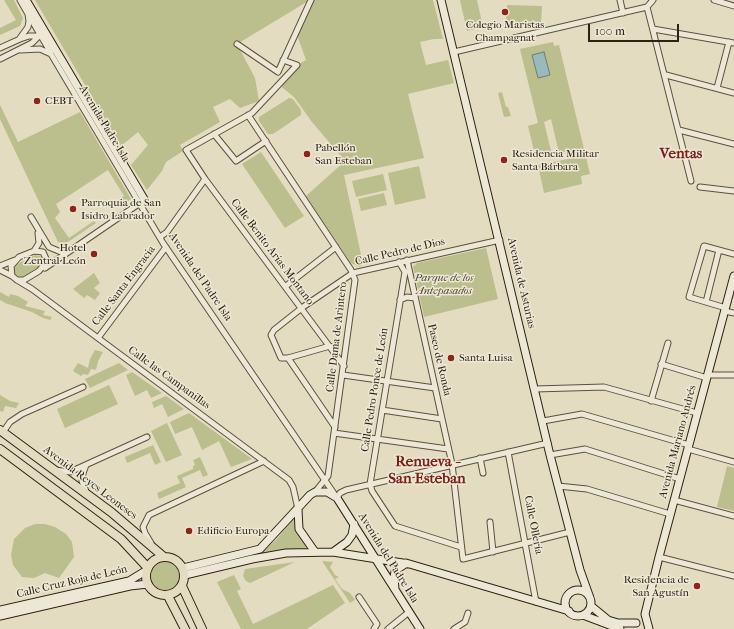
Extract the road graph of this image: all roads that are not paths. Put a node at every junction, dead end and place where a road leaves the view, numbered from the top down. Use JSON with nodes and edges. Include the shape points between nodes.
{"nodes":[{"id":1,"x":20,"y":0,"type":"edge"},
{"id":2,"x":26,"y":0,"type":"edge"},
{"id":3,"x":311,"y":0,"type":"edge"},
{"id":4,"x":441,"y":0,"type":"edge"},
{"id":5,"x":620,"y":0,"type":"edge"},
{"id":6,"x":653,"y":0,"type":"edge"},
{"id":7,"x":714,"y":0,"type":"edge"},
{"id":8,"x":734,"y":6,"type":"edge"},
{"id":9,"x":647,"y":7,"type":"junction"},
{"id":10,"x":31,"y":13,"type":"junction"},
{"id":11,"x":623,"y":13,"type":"junction"},
{"id":12,"x":653,"y":29,"type":"junction"},
{"id":13,"x":41,"y":36,"type":"junction"},
{"id":14,"x":20,"y":39,"type":"junction"},
{"id":15,"x":732,"y":43,"type":"edge"},
{"id":16,"x":236,"y":44,"type":"dead end"},
{"id":17,"x":0,"y":48,"type":"edge"},
{"id":18,"x":20,"y":50,"type":"junction"},
{"id":19,"x":454,"y":52,"type":"junction"},
{"id":20,"x":49,"y":53,"type":"junction"},
{"id":21,"x":0,"y":59,"type":"edge"},
{"id":22,"x":63,"y":60,"type":"junction"},
{"id":23,"x":283,"y":60,"type":"junction"},
{"id":24,"x":666,"y":75,"type":"junction"},
{"id":25,"x":717,"y":88,"type":"junction"},
{"id":26,"x":734,"y":93,"type":"edge"},
{"id":27,"x":248,"y":115,"type":"junction"},
{"id":28,"x":679,"y":130,"type":"junction"},
{"id":29,"x":214,"y":134,"type":"junction"},
{"id":30,"x":266,"y":141,"type":"junction"},
{"id":31,"x":734,"y":144,"type":"edge"},
{"id":32,"x":205,"y":179,"type":"junction"},
{"id":33,"x":691,"y":181,"type":"dead end"},
{"id":34,"x":700,"y":187,"type":"dead end"},
{"id":35,"x":734,"y":191,"type":"edge"},
{"id":36,"x":140,"y":203,"type":"junction"},
{"id":37,"x":31,"y":217,"type":"dead end"},
{"id":38,"x":38,"y":230,"type":"junction"},
{"id":39,"x":160,"y":236,"type":"junction"},
{"id":40,"x":500,"y":240,"type":"junction"},
{"id":41,"x":166,"y":247,"type":"junction"},
{"id":42,"x":336,"y":247,"type":"junction"},
{"id":43,"x":719,"y":250,"type":"junction"},
{"id":44,"x":34,"y":251,"type":"junction"},
{"id":45,"x":69,"y":251,"type":"junction"},
{"id":46,"x":43,"y":252,"type":"junction"},
{"id":47,"x":61,"y":252,"type":"junction"},
{"id":48,"x":734,"y":254,"type":"edge"},
{"id":49,"x":19,"y":257,"type":"junction"},
{"id":50,"x":407,"y":260,"type":"junction"},
{"id":51,"x":399,"y":262,"type":"junction"},
{"id":52,"x":0,"y":266,"type":"edge"},
{"id":53,"x":0,"y":270,"type":"edge"},
{"id":54,"x":39,"y":272,"type":"junction"},
{"id":55,"x":353,"y":273,"type":"junction"},
{"id":56,"x":12,"y":276,"type":"junction"},
{"id":57,"x":734,"y":276,"type":"edge"},
{"id":58,"x":17,"y":280,"type":"junction"},
{"id":59,"x":286,"y":286,"type":"junction"},
{"id":60,"x":415,"y":298,"type":"junction"},
{"id":61,"x":400,"y":300,"type":"junction"},
{"id":62,"x":706,"y":302,"type":"junction"},
{"id":63,"x":302,"y":309,"type":"junction"},
{"id":64,"x":725,"y":309,"type":"junction"},
{"id":65,"x":734,"y":313,"type":"edge"},
{"id":66,"x":98,"y":338,"type":"junction"},
{"id":67,"x":668,"y":343,"type":"dead end"},
{"id":68,"x":330,"y":346,"type":"junction"},
{"id":69,"x":288,"y":358,"type":"junction"},
{"id":70,"x":662,"y":364,"type":"junction"},
{"id":71,"x":344,"y":366,"type":"junction"},
{"id":72,"x":343,"y":375,"type":"junction"},
{"id":73,"x":734,"y":375,"type":"edge"},
{"id":74,"x":707,"y":376,"type":"junction"},
{"id":75,"x":387,"y":381,"type":"junction"},
{"id":76,"x":83,"y":387,"type":"dead end"},
{"id":77,"x":435,"y":388,"type":"junction"},
{"id":78,"x":535,"y":389,"type":"junction"},
{"id":79,"x":651,"y":401,"type":"junction"},
{"id":80,"x":382,"y":410,"type":"junction"},
{"id":81,"x":698,"y":413,"type":"junction"},
{"id":82,"x":442,"y":420,"type":"junction"},
{"id":83,"x":542,"y":421,"type":"junction"},
{"id":84,"x":334,"y":430,"type":"junction"},
{"id":85,"x":1,"y":431,"type":"edge"},
{"id":86,"x":147,"y":437,"type":"dead end"},
{"id":87,"x":377,"y":439,"type":"junction"},
{"id":88,"x":548,"y":443,"type":"junction"},
{"id":89,"x":688,"y":447,"type":"junction"},
{"id":90,"x":0,"y":449,"type":"edge"},
{"id":91,"x":448,"y":449,"type":"junction"},
{"id":92,"x":508,"y":452,"type":"junction"},
{"id":93,"x":550,"y":455,"type":"junction"},
{"id":94,"x":480,"y":458,"type":"junction"},
{"id":95,"x":264,"y":461,"type":"junction"},
{"id":96,"x":734,"y":462,"type":"edge"},
{"id":97,"x":452,"y":464,"type":"junction"},
{"id":98,"x":86,"y":465,"type":"junction"},
{"id":99,"x":54,"y":469,"type":"junction"},
{"id":100,"x":483,"y":473,"type":"dead end"},
{"id":101,"x":680,"y":479,"type":"junction"},
{"id":102,"x":325,"y":481,"type":"junction"},
{"id":103,"x":370,"y":484,"type":"junction"},
{"id":104,"x":558,"y":486,"type":"junction"},
{"id":105,"x":315,"y":492,"type":"junction"},
{"id":106,"x":87,"y":495,"type":"junction"},
{"id":107,"x":337,"y":498,"type":"junction"},
{"id":108,"x":674,"y":500,"type":"junction"},
{"id":109,"x":298,"y":509,"type":"junction"},
{"id":110,"x":670,"y":514,"type":"junction"},
{"id":111,"x":734,"y":516,"type":"edge"},
{"id":112,"x":490,"y":522,"type":"dead end"},
{"id":113,"x":354,"y":524,"type":"junction"},
{"id":114,"x":570,"y":532,"type":"junction"},
{"id":115,"x":366,"y":543,"type":"junction"},
{"id":116,"x":526,"y":543,"type":"junction"},
{"id":117,"x":461,"y":547,"type":"junction"},
{"id":118,"x":156,"y":550,"type":"junction"},
{"id":119,"x":315,"y":552,"type":"junction"},
{"id":120,"x":333,"y":552,"type":"junction"},
{"id":121,"x":494,"y":552,"type":"junction"},
{"id":122,"x":164,"y":557,"type":"junction"},
{"id":123,"x":659,"y":557,"type":"junction"},
{"id":124,"x":375,"y":558,"type":"junction"},
{"id":125,"x":407,"y":564,"type":"junction"},
{"id":126,"x":147,"y":569,"type":"junction"},
{"id":127,"x":580,"y":570,"type":"junction"},
{"id":128,"x":184,"y":572,"type":"junction"},
{"id":129,"x":734,"y":576,"type":"edge"},
{"id":130,"x":148,"y":584,"type":"junction"},
{"id":131,"x":182,"y":586,"type":"junction"},
{"id":132,"x":395,"y":591,"type":"junction"},
{"id":133,"x":574,"y":591,"type":"junction"},
{"id":134,"x":168,"y":596,"type":"junction"},
{"id":135,"x":359,"y":597,"type":"dead end"},
{"id":136,"x":590,"y":598,"type":"junction"},
{"id":137,"x":566,"y":600,"type":"junction"},
{"id":138,"x":536,"y":602,"type":"junction"},
{"id":139,"x":545,"y":605,"type":"junction"},
{"id":140,"x":591,"y":606,"type":"junction"},
{"id":141,"x":0,"y":610,"type":"edge"},
{"id":142,"x":409,"y":612,"type":"junction"},
{"id":143,"x":569,"y":612,"type":"junction"},
{"id":144,"x":468,"y":613,"type":"dead end"},
{"id":145,"x":645,"y":614,"type":"junction"},
{"id":146,"x":583,"y":615,"type":"junction"},
{"id":147,"x":0,"y":616,"type":"edge"},
{"id":148,"x":636,"y":624,"type":"edge"},
{"id":149,"x":648,"y":627,"type":"edge"},
{"id":150,"x":185,"y":629,"type":"edge"},
{"id":151,"x":202,"y":629,"type":"edge"},
{"id":152,"x":374,"y":629,"type":"edge"},
{"id":153,"x":388,"y":629,"type":"edge"},
{"id":154,"x":420,"y":629,"type":"edge"},
{"id":155,"x":454,"y":629,"type":"edge"},
{"id":156,"x":620,"y":629,"type":"edge"}],
"edges":[{"from":1,"to":10,"type":"street"},
{"from":2,"to":10,"type":"main road","name":"Avenida del Padre Isla"},
{"from":3,"to":23,"type":"street"},
{"from":4,"to":19,"type":"main road","name":"Avenida de Asturias"},
{"from":5,"to":11,"type":"street"},
{"from":6,"to":9,"type":"street"},
{"from":7,"to":8,"type":"street"},
{"from":9,"to":11,"type":"street"},
{"from":9,"to":12,"type":"street"},
{"from":10,"to":13,"type":"street","via":[[42,31]]},
{"from":10,"to":14,"type":"street","via":[[28,27]]},
{"from":10,"to":22,"type":"main road","name":"Avenida del Padre Isla"},
{"from":11,"to":19,"type":"street"},
{"from":12,"to":15,"type":"street"},
{"from":12,"to":24,"type":"street"},
{"from":13,"to":14,"type":"street"},
{"from":13,"to":18,"type":"street"},
{"from":13,"to":20,"type":"street","name":"Avenida Padre Isla"},
{"from":13,"to":22,"type":"street","via":[[46,39],[56,56]]},
{"from":14,"to":17,"type":"street"},
{"from":15,"to":25,"type":"street"},
{"from":16,"to":23,"type":"street","via":[[278,72]]},
{"from":18,"to":20,"type":"street","via":[[40,49]]},
{"from":18,"to":21,"type":"street"},
{"from":19,"to":40,"type":"main road","name":"Avenida de Asturias"},
{"from":20,"to":36,"type":"street","name":"Avenida Padre Isla"},
{"from":22,"to":36,"type":"main road","name":"Avenida del Padre Isla","via":[[144,199]]},
{"from":23,"to":27,"type":"street","via":[[297,65]]},
{"from":24,"to":25,"type":"street"},
{"from":24,"to":28,"type":"street"},
{"from":25,"to":26,"type":"street"},
{"from":27,"to":29,"type":"street"},
{"from":27,"to":30,"type":"street","name":"Calle Dama de Arintero"},
{"from":28,"to":31,"type":"street"},
{"from":28,"to":33,"type":"street"},
{"from":29,"to":30,"type":"street","via":[[236,161]]},
{"from":29,"to":32,"type":"street","name":"Calle Benito Arias Montano","via":[[186,150]]},
{"from":30,"to":42,"type":"street","name":"Calle Dama de Arintero"},
{"from":32,"to":39,"type":"street","via":[[167,232]]},
{"from":32,"to":59,"type":"street","name":"Calle Benito Arias Montano"},
{"from":34,"to":35,"type":"street"},
{"from":36,"to":39,"type":"street","name":"Avenida del Padre Isla"},
{"from":36,"to":45,"type":"street"},
{"from":37,"to":38,"type":"street"},
{"from":38,"to":44,"type":"street","via":[[39,243]]},
{"from":38,"to":47,"type":"street","via":[[49,247]]},
{"from":39,"to":41,"type":"street","name":"Avenida del Padre Isla"},
{"from":40,"to":50,"type":"street","name":"Calle Pedro de Dios"},
{"from":40,"to":78,"type":"main road","name":"Avenida de Asturias"},
{"from":41,"to":66,"type":"street","name":"Calle Santa Engracia"},
{"from":41,"to":102,"type":"street","name":"Avenida del Padre Isla"},
{"from":42,"to":55,"type":"street","name":"Calle Dama de Arintero"},
{"from":42,"to":59,"type":"street"},
{"from":43,"to":48,"type":"street"},
{"from":43,"to":62,"type":"street"},
{"from":43,"to":62,"type":"street","via":[[704,246],[689,297]]},
{"from":44,"to":46,"type":"street"},
{"from":44,"to":49,"type":"street"},
{"from":45,"to":47,"type":"street"},
{"from":45,"to":54,"type":"street"},
{"from":46,"to":47,"type":"street"},
{"from":46,"to":54,"type":"street","via":[[46,261]]},
{"from":49,"to":52,"type":"street"},
{"from":49,"to":56,"type":"street","via":[[11,266]]},
{"from":50,"to":51,"type":"street","name":"Calle Pedro de Dios"},
{"from":50,"to":60,"type":"street","name":"Paseo de Ronda"},
{"from":51,"to":55,"type":"street","name":"Calle Pedro de Dios"},
{"from":51,"to":61,"type":"street","name":"Calle Pedro Ponce de León","via":[[405,272]]},
{"from":53,"to":56,"type":"street","name":"Calle las Campanillas"},
{"from":54,"to":58,"type":"street","via":[[24,280]]},
{"from":55,"to":63,"type":"street","name":"Calle Pedro de Dios"},
{"from":55,"to":71,"type":"street","name":"Calle Dama de Arintero","via":[[355,280]]},
{"from":56,"to":58,"type":"street","name":"Calle las Campanillas"},
{"from":57,"to":64,"type":"main road","name":"Avenida Mariano Andrés"},
{"from":58,"to":66,"type":"street","name":"Calle las Campanillas"},
{"from":59,"to":63,"type":"street","name":"Calle Benito Arias Montano"},
{"from":60,"to":61,"type":"street","via":[[407,297]]},
{"from":60,"to":77,"type":"street","name":"Paseo de Ronda"},
{"from":61,"to":75,"type":"street","name":"Calle Pedro Ponce de León"},
{"from":62,"to":64,"type":"street"},
{"from":63,"to":68,"type":"street","name":"Calle Benito Arias Montano"},
{"from":63,"to":69,"type":"street","name":"Calle Pedro de Dios","via":[[274,330],[271,338],[281,358]]},
{"from":64,"to":65,"type":"street"},
{"from":64,"to":74,"type":"main road","name":"Avenida Mariano Andrés"},
{"from":66,"to":95,"type":"street","name":"Calle las Campanillas"},
{"from":67,"to":70,"type":"street"},
{"from":68,"to":69,"type":"street"},
{"from":68,"to":71,"type":"street","name":"Calle Benito Arias Montano"},
{"from":69,"to":84,"type":"street"},
{"from":70,"to":74,"type":"street"},
{"from":70,"to":79,"type":"street"},
{"from":71,"to":72,"type":"street","name":"Calle Dama de Arintero"},
{"from":72,"to":75,"type":"street"},
{"from":72,"to":84,"type":"street","name":"Calle Dama de Arintero"},
{"from":73,"to":74,"type":"street"},
{"from":74,"to":81,"type":"main road","name":"Avenida Mariano Andrés"},
{"from":75,"to":77,"type":"street"},
{"from":75,"to":80,"type":"street","name":"Calle Pedro Ponce de León"},
{"from":76,"to":85,"type":"street","via":[[22,414]]},
{"from":77,"to":82,"type":"street","name":"Paseo de Ronda"},
{"from":78,"to":79,"type":"street","via":[[604,387]]},
{"from":78,"to":83,"type":"main road","name":"Avenida de Asturias"},
{"from":79,"to":81,"type":"street"},
{"from":80,"to":82,"type":"street"},
{"from":80,"to":87,"type":"street","name":"Calle Pedro Ponce de León"},
{"from":81,"to":89,"type":"main road","name":"Avenida Mariano Andrés"},
{"from":82,"to":91,"type":"street","name":"Paseo de Ronda"},
{"from":83,"to":88,"type":"main road","name":"Avenida de Asturias"},
{"from":83,"to":89,"type":"street","via":[[582,414]]},
{"from":84,"to":87,"type":"street"},
{"from":84,"to":102,"type":"street","name":"Calle Dama de Arintero","via":[[328,476]]},
{"from":85,"to":99,"type":"main road","name":"Avenida Reyes Leoneses"},
{"from":86,"to":98,"type":"street"},
{"from":87,"to":91,"type":"street"},
{"from":87,"to":103,"type":"street","name":"Calle Pedro Ponce de León"},
{"from":88,"to":92,"type":"street"},
{"from":88,"to":93,"type":"main road","name":"Avenida de Asturias"},
{"from":89,"to":96,"type":"street"},
{"from":89,"to":101,"type":"main road","name":"Avenida Mariano Andrés"},
{"from":90,"to":126,"type":"main road","via":[[121,539]]},
{"from":91,"to":97,"type":"street","name":"Paseo de Ronda"},
{"from":92,"to":94,"type":"street"},
{"from":92,"to":116,"type":"street","name":"Calle Ollería"},
{"from":93,"to":101,"type":"street","via":[[584,449]]},
{"from":93,"to":104,"type":"main road","name":"Avenida de Asturias"},
{"from":94,"to":97,"type":"street"},
{"from":94,"to":100,"type":"street"},
{"from":95,"to":109,"type":"street","name":"Calle las Campanillas","via":[[293,487]]},
{"from":95,"to":118,"type":"street","via":[[149,515],[143,527]]},
{"from":97,"to":103,"type":"street"},
{"from":97,"to":117,"type":"street","name":"Paseo de Ronda"},
{"from":98,"to":99,"type":"street","via":[[70,472]]},
{"from":98,"to":106,"type":"street","via":[[82,481]]},
{"from":99,"to":106,"type":"main road","name":"Avenida Reyes Leoneses"},
{"from":101,"to":108,"type":"main road","name":"Avenida Mariano Andrés"},
{"from":102,"to":105,"type":"street","name":"Calle Dama de Arintero"},
{"from":102,"to":107,"type":"street","name":"Avenida del Padre Isla"},
{"from":103,"to":107,"type":"street","via":[[343,491]]},
{"from":103,"to":117,"type":"street","via":[[395,526]]},
{"from":104,"to":110,"type":"street","via":[[587,489]]},
{"from":104,"to":114,"type":"main road","name":"Avenida de Asturias"},
{"from":105,"to":107,"type":"main road","name":"Avenida del Padre Isla","via":[[327,492]]},
{"from":105,"to":109,"type":"main road"},
{"from":106,"to":118,"type":"main road","name":"Avenida Reyes Leoneses"},
{"from":107,"to":113,"type":"main road","name":"Avenida del Padre Isla"},
{"from":108,"to":110,"type":"main road","name":"Avenida Mariano Andrés"},
{"from":108,"to":111,"type":"street"},
{"from":109,"to":119,"type":"main road","via":[[299,528]]},
{"from":109,"to":128,"type":"main road","via":[[260,549]]},
{"from":110,"to":123,"type":"main road","name":"Avenida Mariano Andrés"},
{"from":112,"to":121,"type":"street"},
{"from":113,"to":115,"type":"main road","name":"Avenida del Padre Isla"},
{"from":113,"to":120,"type":"main road","via":[[352,535],[347,542]]},
{"from":114,"to":116,"type":"street"},
{"from":114,"to":127,"type":"main road","name":"Avenida de Asturias"},
{"from":115,"to":124,"type":"main road","name":"Avenida del Padre Isla"},
{"from":115,"to":125,"type":"main road","via":[[380,554]]},
{"from":116,"to":121,"type":"street"},
{"from":116,"to":138,"type":"street","name":"Calle Ollería"},
{"from":117,"to":121,"type":"street","name":"Paseo de Ronda","via":[[463,559]]},
{"from":118,"to":122,"type":"main road","name":"Avenida Reyes Leoneses"},
{"from":119,"to":120,"type":"main road"},
{"from":119,"to":128,"type":"main road","via":[[269,555]]},
{"from":120,"to":124,"type":"main road"},
{"from":122,"to":126,"type":"main road","via":[[154,561]]},
{"from":122,"to":128,"type":"main road","via":[[176,560]]},
{"from":123,"to":129,"type":"street"},
{"from":123,"to":145,"type":"main road","name":"Avenida Mariano Andrés"},
{"from":124,"to":125,"type":"main road"},
{"from":124,"to":132,"type":"main road","name":"Avenida del Padre Isla"},
{"from":125,"to":132,"type":"main road","via":[[395,572]]},
{"from":125,"to":138,"type":"main road"},
{"from":126,"to":130,"type":"main road"},
{"from":126,"to":141,"type":"main road","name":"Calle Cruz Roja de León","via":[[128,581]]},
{"from":127,"to":133,"type":"main road","name":"Avenida de Asturias"},
{"from":127,"to":136,"type":"main road","name":"Avenida de Asturias"},
{"from":128,"to":131,"type":"main road"},
{"from":130,"to":134,"type":"main road","via":[[156,593]]},
{"from":130,"to":147,"type":"main road","name":"Calle Cruz Roja de León"},
{"from":131,"to":134,"type":"main road","via":[[178,592]]},
{"from":131,"to":151,"type":"main road"},
{"from":132,"to":142,"type":"main road","name":"Avenida del Padre Isla"},
{"from":133,"to":136,"type":"main road","via":[[582,591]]},
{"from":133,"to":137,"type":"main road"},
{"from":134,"to":150,"type":"main road"},
{"from":135,"to":152,"type":"street","via":[[377,624]]},
{"from":136,"to":140,"type":"main road"},
{"from":137,"to":139,"type":"main road","via":[[555,606]]},
{"from":137,"to":143,"type":"main road"},
{"from":138,"to":139,"type":"main road"},
{"from":139,"to":143,"type":"main road"},
{"from":140,"to":146,"type":"main road"},
{"from":140,"to":148,"type":"main road","via":[[608,620]]},
{"from":142,"to":153,"type":"street"},
{"from":142,"to":154,"type":"main road","name":"Avenida del Padre Isla"},
{"from":143,"to":146,"type":"main road","via":[[575,616]]},
{"from":144,"to":155,"type":"street","via":[[465,622]]},
{"from":145,"to":148,"type":"main road","name":"Avenida Mariano Andrés"},
{"from":145,"to":149,"type":"main road","name":"Avenida Mariano Andrés"},
{"from":146,"to":156,"type":"main road"},
{"from":148,"to":149,"type":"main road"}]}
